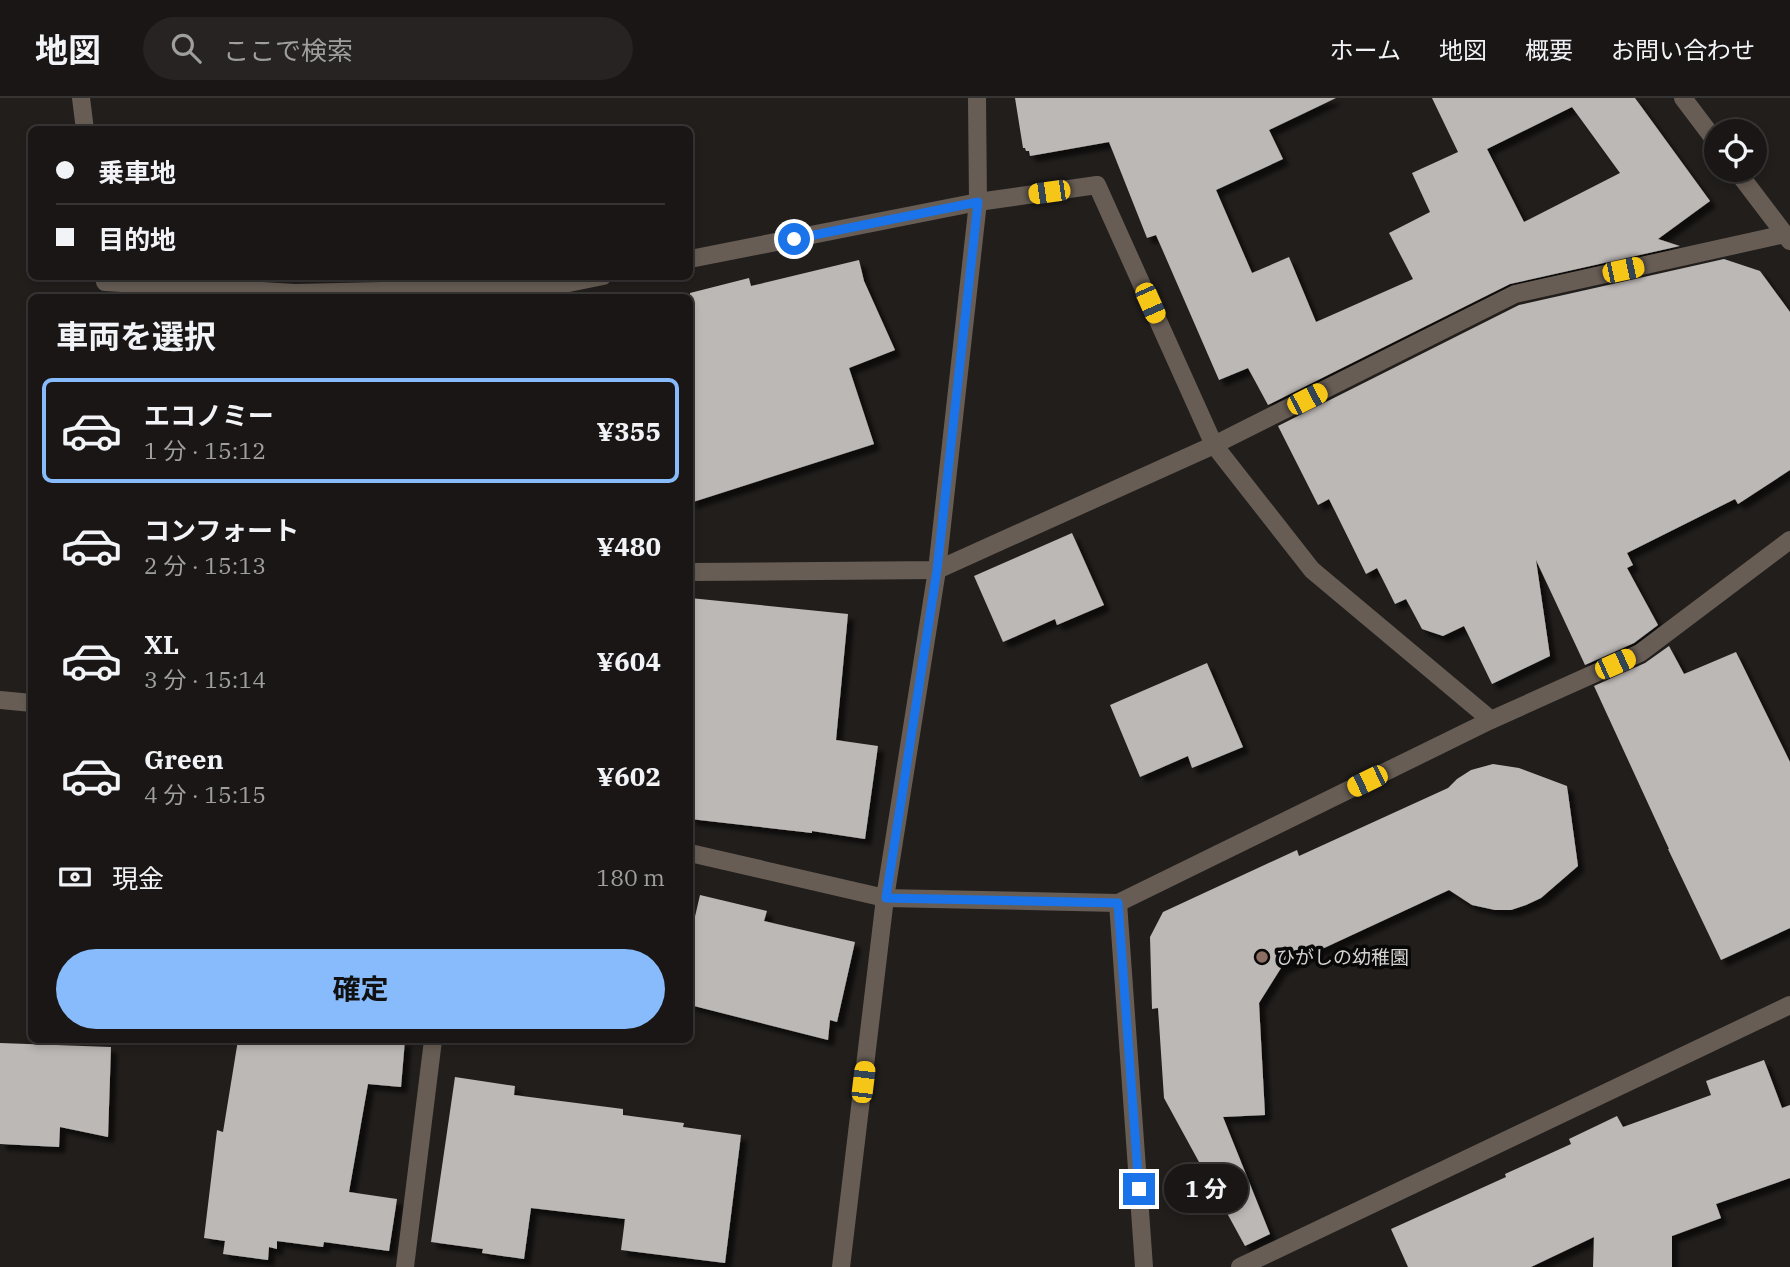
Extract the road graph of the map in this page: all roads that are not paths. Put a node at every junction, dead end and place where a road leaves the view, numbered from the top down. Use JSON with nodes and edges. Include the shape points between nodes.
{"nodes":[{"id":1,"x":81,"y":98,"type":"edge"},
{"id":2,"x":977,"y":98,"type":"edge"},
{"id":3,"x":1683,"y":98,"type":"edge"},
{"id":4,"x":84,"y":126,"type":"edge"},
{"id":5,"x":1704,"y":126,"type":"edge"},
{"id":6,"x":1745,"y":182,"type":"edge"},
{"id":7,"x":978,"y":202,"type":"junction"},
{"id":8,"x":1787,"y":238,"type":"edge"},
{"id":9,"x":693,"y":258,"type":"edge"},
{"id":10,"x":105,"y":280,"type":"edge"},
{"id":11,"x":583,"y":280,"type":"edge"},
{"id":12,"x":1214,"y":445,"type":"junction"},
{"id":13,"x":1790,"y":540,"type":"edge"},
{"id":14,"x":937,"y":570,"type":"junction"},
{"id":15,"x":693,"y":572,"type":"edge"},
{"id":16,"x":0,"y":700,"type":"edge"},
{"id":17,"x":28,"y":704,"type":"edge"},
{"id":18,"x":1492,"y":720,"type":"junction"},
{"id":19,"x":693,"y":854,"type":"edge"},
{"id":20,"x":886,"y":898,"type":"junction"},
{"id":21,"x":1118,"y":903,"type":"junction"},
{"id":22,"x":1790,"y":1005,"type":"edge"},
{"id":23,"x":433,"y":1043,"type":"edge"},
{"id":24,"x":405,"y":1267,"type":"edge"},
{"id":25,"x":841,"y":1267,"type":"edge"},
{"id":26,"x":1144,"y":1267,"type":"edge"},
{"id":27,"x":1240,"y":1267,"type":"edge"}],
"edges":[{"from":1,"to":4,"type":"street"},
{"from":2,"to":7,"type":"street"},
{"from":3,"to":5,"type":"street"},
{"from":6,"to":8,"type":"street"},
{"from":7,"to":9,"type":"street"},
{"from":7,"to":12,"type":"street","via":[[1097,185]]},
{"from":7,"to":14,"type":"street"},
{"from":8,"to":12,"type":"street","via":[[1516,294]]},
{"from":10,"to":11,"type":"street","via":[[295,293],[549,287]]},
{"from":12,"to":14,"type":"street"},
{"from":12,"to":18,"type":"street","via":[[1312,570]]},
{"from":13,"to":18,"type":"street","via":[[1640,653]]},
{"from":14,"to":15,"type":"street"},
{"from":14,"to":20,"type":"street"},
{"from":16,"to":17,"type":"street"},
{"from":18,"to":21,"type":"street"},
{"from":19,"to":20,"type":"street"},
{"from":20,"to":21,"type":"street"},
{"from":20,"to":25,"type":"street"},
{"from":21,"to":26,"type":"street"},
{"from":22,"to":27,"type":"street"},
{"from":23,"to":24,"type":"street"}]}
